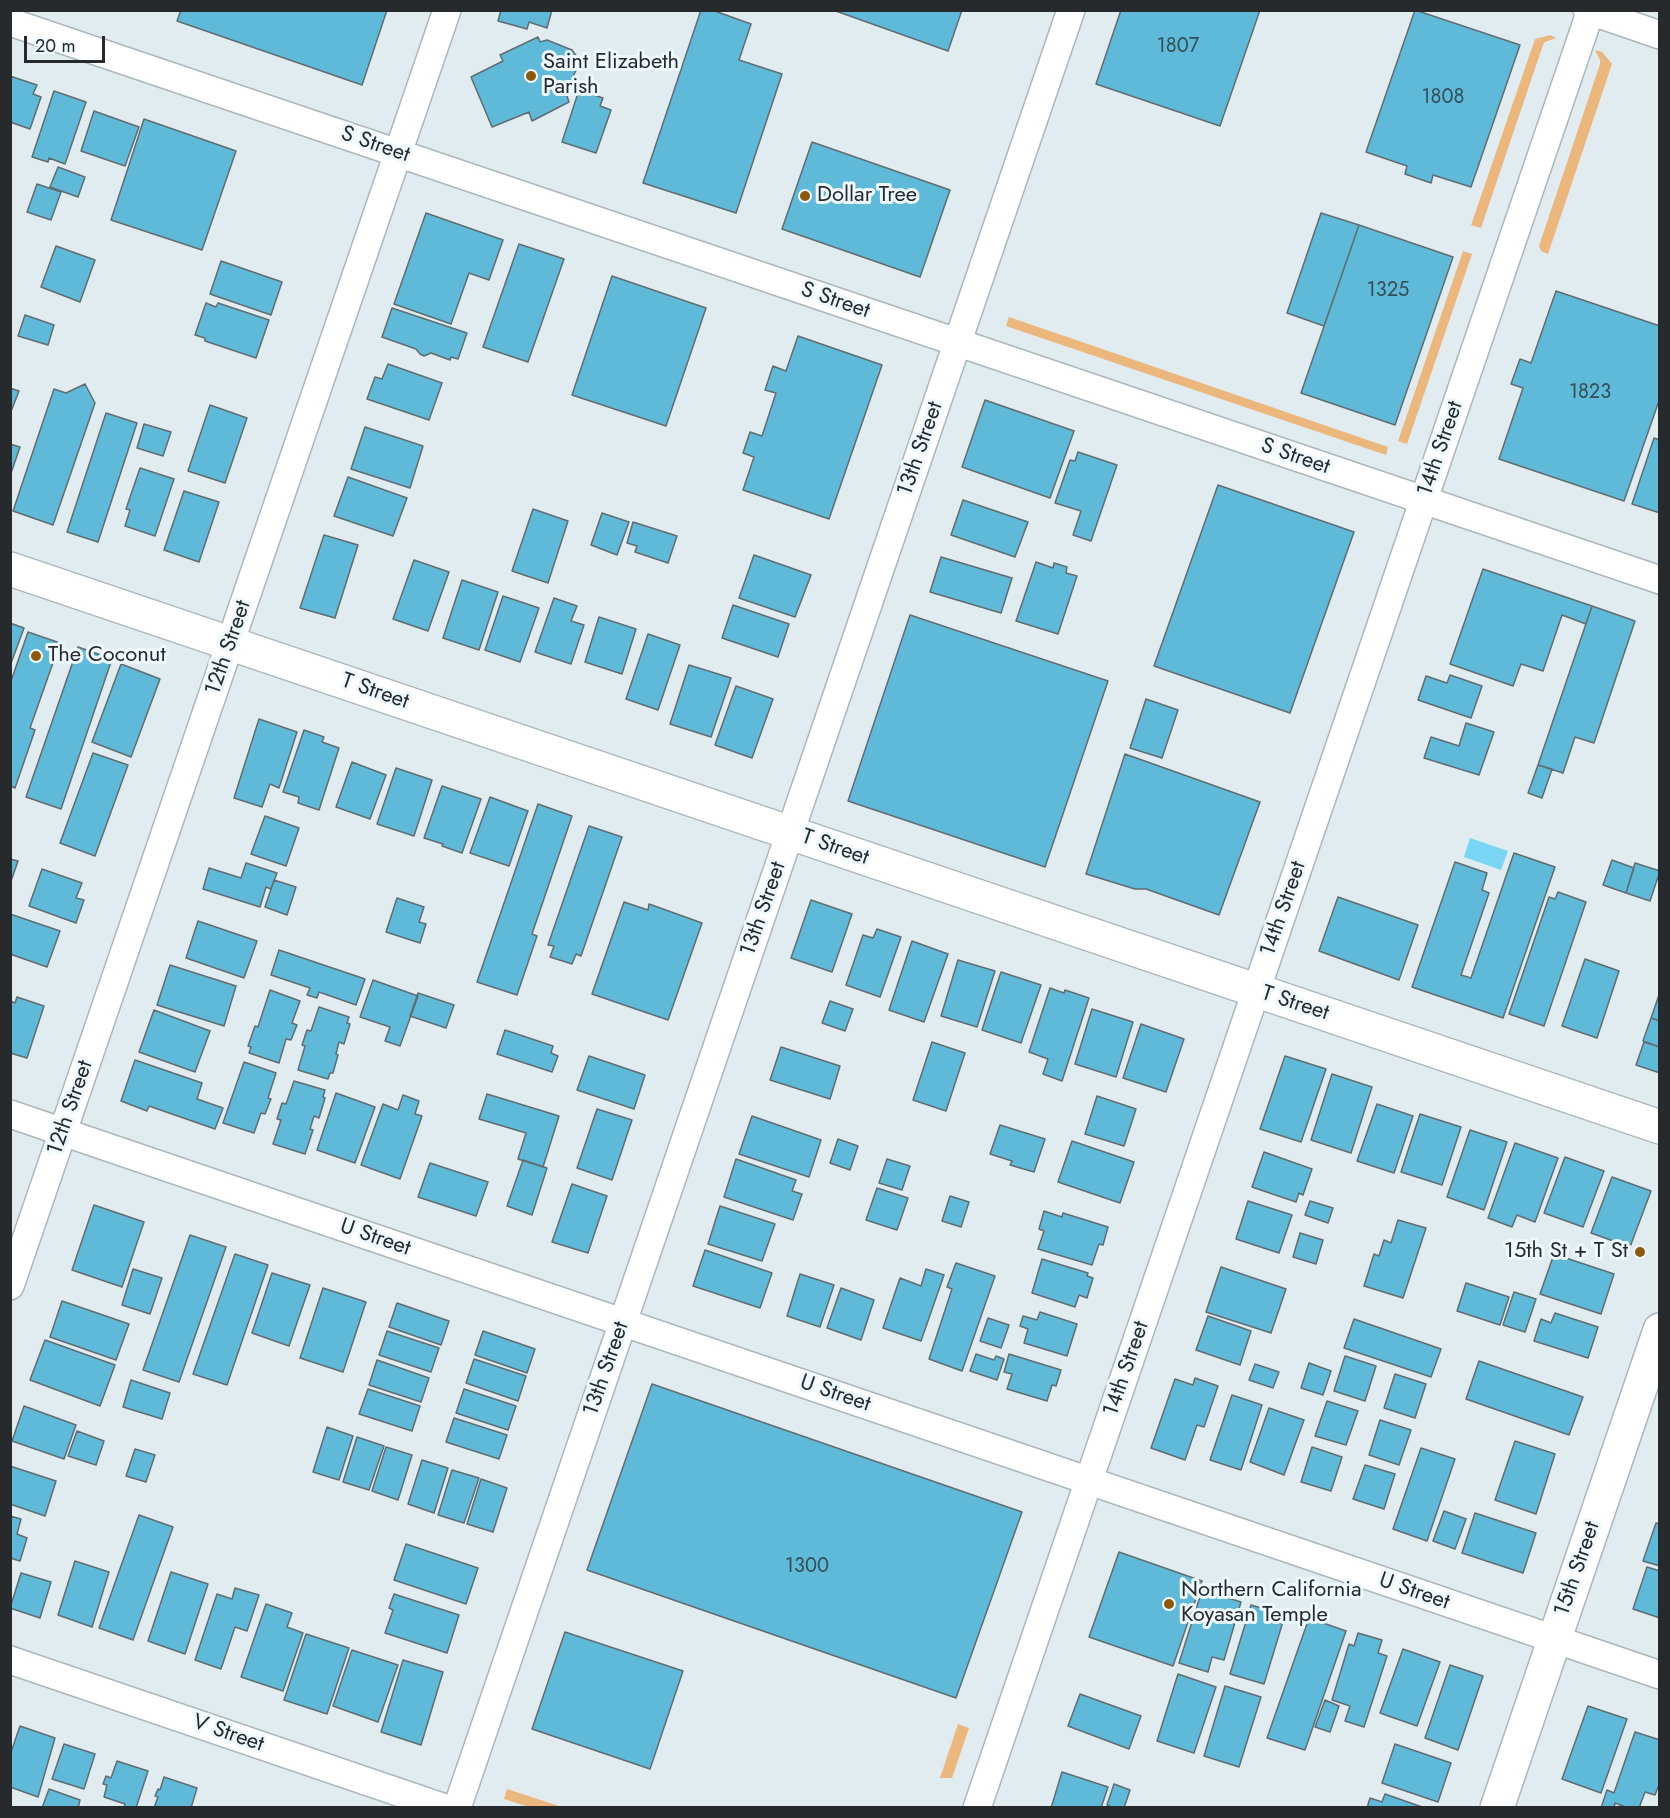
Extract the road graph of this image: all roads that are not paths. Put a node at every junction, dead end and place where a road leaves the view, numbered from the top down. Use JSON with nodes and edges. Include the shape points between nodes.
{"nodes":[{"id":1,"x":447,"y":10,"type":"edge"},
{"id":2,"x":1071,"y":10,"type":"edge"},
{"id":3,"x":1590,"y":11,"type":"edge"},
{"id":4,"x":10,"y":22,"type":"edge"},
{"id":5,"x":1659,"y":35,"type":"edge"},
{"id":6,"x":398,"y":153,"type":"junction"},
{"id":7,"x":957,"y":342,"type":"junction"},
{"id":8,"x":1424,"y":500,"type":"junction"},
{"id":9,"x":10,"y":569,"type":"edge"},
{"id":10,"x":1659,"y":580,"type":"edge"},
{"id":11,"x":230,"y":644,"type":"junction"},
{"id":12,"x":790,"y":833,"type":"junction"},
{"id":13,"x":1256,"y":991,"type":"junction"},
{"id":14,"x":10,"y":1114,"type":"edge"},
{"id":15,"x":1659,"y":1127,"type":"edge"},
{"id":16,"x":63,"y":1132,"type":"junction"},
{"id":17,"x":10,"y":1286,"type":"edge"},
{"id":18,"x":622,"y":1322,"type":"junction"},
{"id":19,"x":1659,"y":1330,"type":"edge"},
{"id":20,"x":1088,"y":1481,"type":"junction"},
{"id":21,"x":1554,"y":1639,"type":"junction"},
{"id":22,"x":10,"y":1660,"type":"edge"},
{"id":23,"x":1659,"y":1675,"type":"edge"},
{"id":24,"x":445,"y":1808,"type":"edge"},
{"id":25,"x":457,"y":1808,"type":"edge"},
{"id":26,"x":977,"y":1808,"type":"edge"},
{"id":27,"x":1497,"y":1808,"type":"edge"}],
"edges":[{"from":1,"to":6,"type":"street","name":"12th Street"},
{"from":2,"to":7,"type":"street","name":"13th Street"},
{"from":3,"to":5,"type":"street"},
{"from":3,"to":8,"type":"street","name":"14th Street"},
{"from":4,"to":6,"type":"street","name":"S Street"},
{"from":6,"to":7,"type":"street","name":"S Street"},
{"from":6,"to":11,"type":"street","name":"12th Street"},
{"from":7,"to":8,"type":"street","name":"S Street"},
{"from":7,"to":12,"type":"street","name":"13th Street"},
{"from":8,"to":10,"type":"street","name":"S Street"},
{"from":8,"to":13,"type":"street","name":"14th Street"},
{"from":9,"to":11,"type":"street","name":"T Street"},
{"from":11,"to":12,"type":"street","name":"T Street"},
{"from":11,"to":16,"type":"street","name":"12th Street"},
{"from":12,"to":13,"type":"street","name":"T Street"},
{"from":12,"to":18,"type":"street","name":"13th Street"},
{"from":13,"to":15,"type":"street","name":"T Street"},
{"from":13,"to":20,"type":"street","name":"14th Street"},
{"from":14,"to":16,"type":"street","name":"U Street"},
{"from":16,"to":17,"type":"street","name":"12th Street"},
{"from":16,"to":18,"type":"street","name":"U Street"},
{"from":18,"to":20,"type":"street","name":"U Street"},
{"from":18,"to":25,"type":"street","name":"13th Street"},
{"from":19,"to":21,"type":"street","name":"15th Street"},
{"from":20,"to":21,"type":"street","name":"U Street"},
{"from":20,"to":26,"type":"street","name":"14th Street"},
{"from":21,"to":23,"type":"street","name":"U Street"},
{"from":21,"to":27,"type":"street","name":"15th Street"},
{"from":22,"to":24,"type":"street","name":"V Street"}]}
